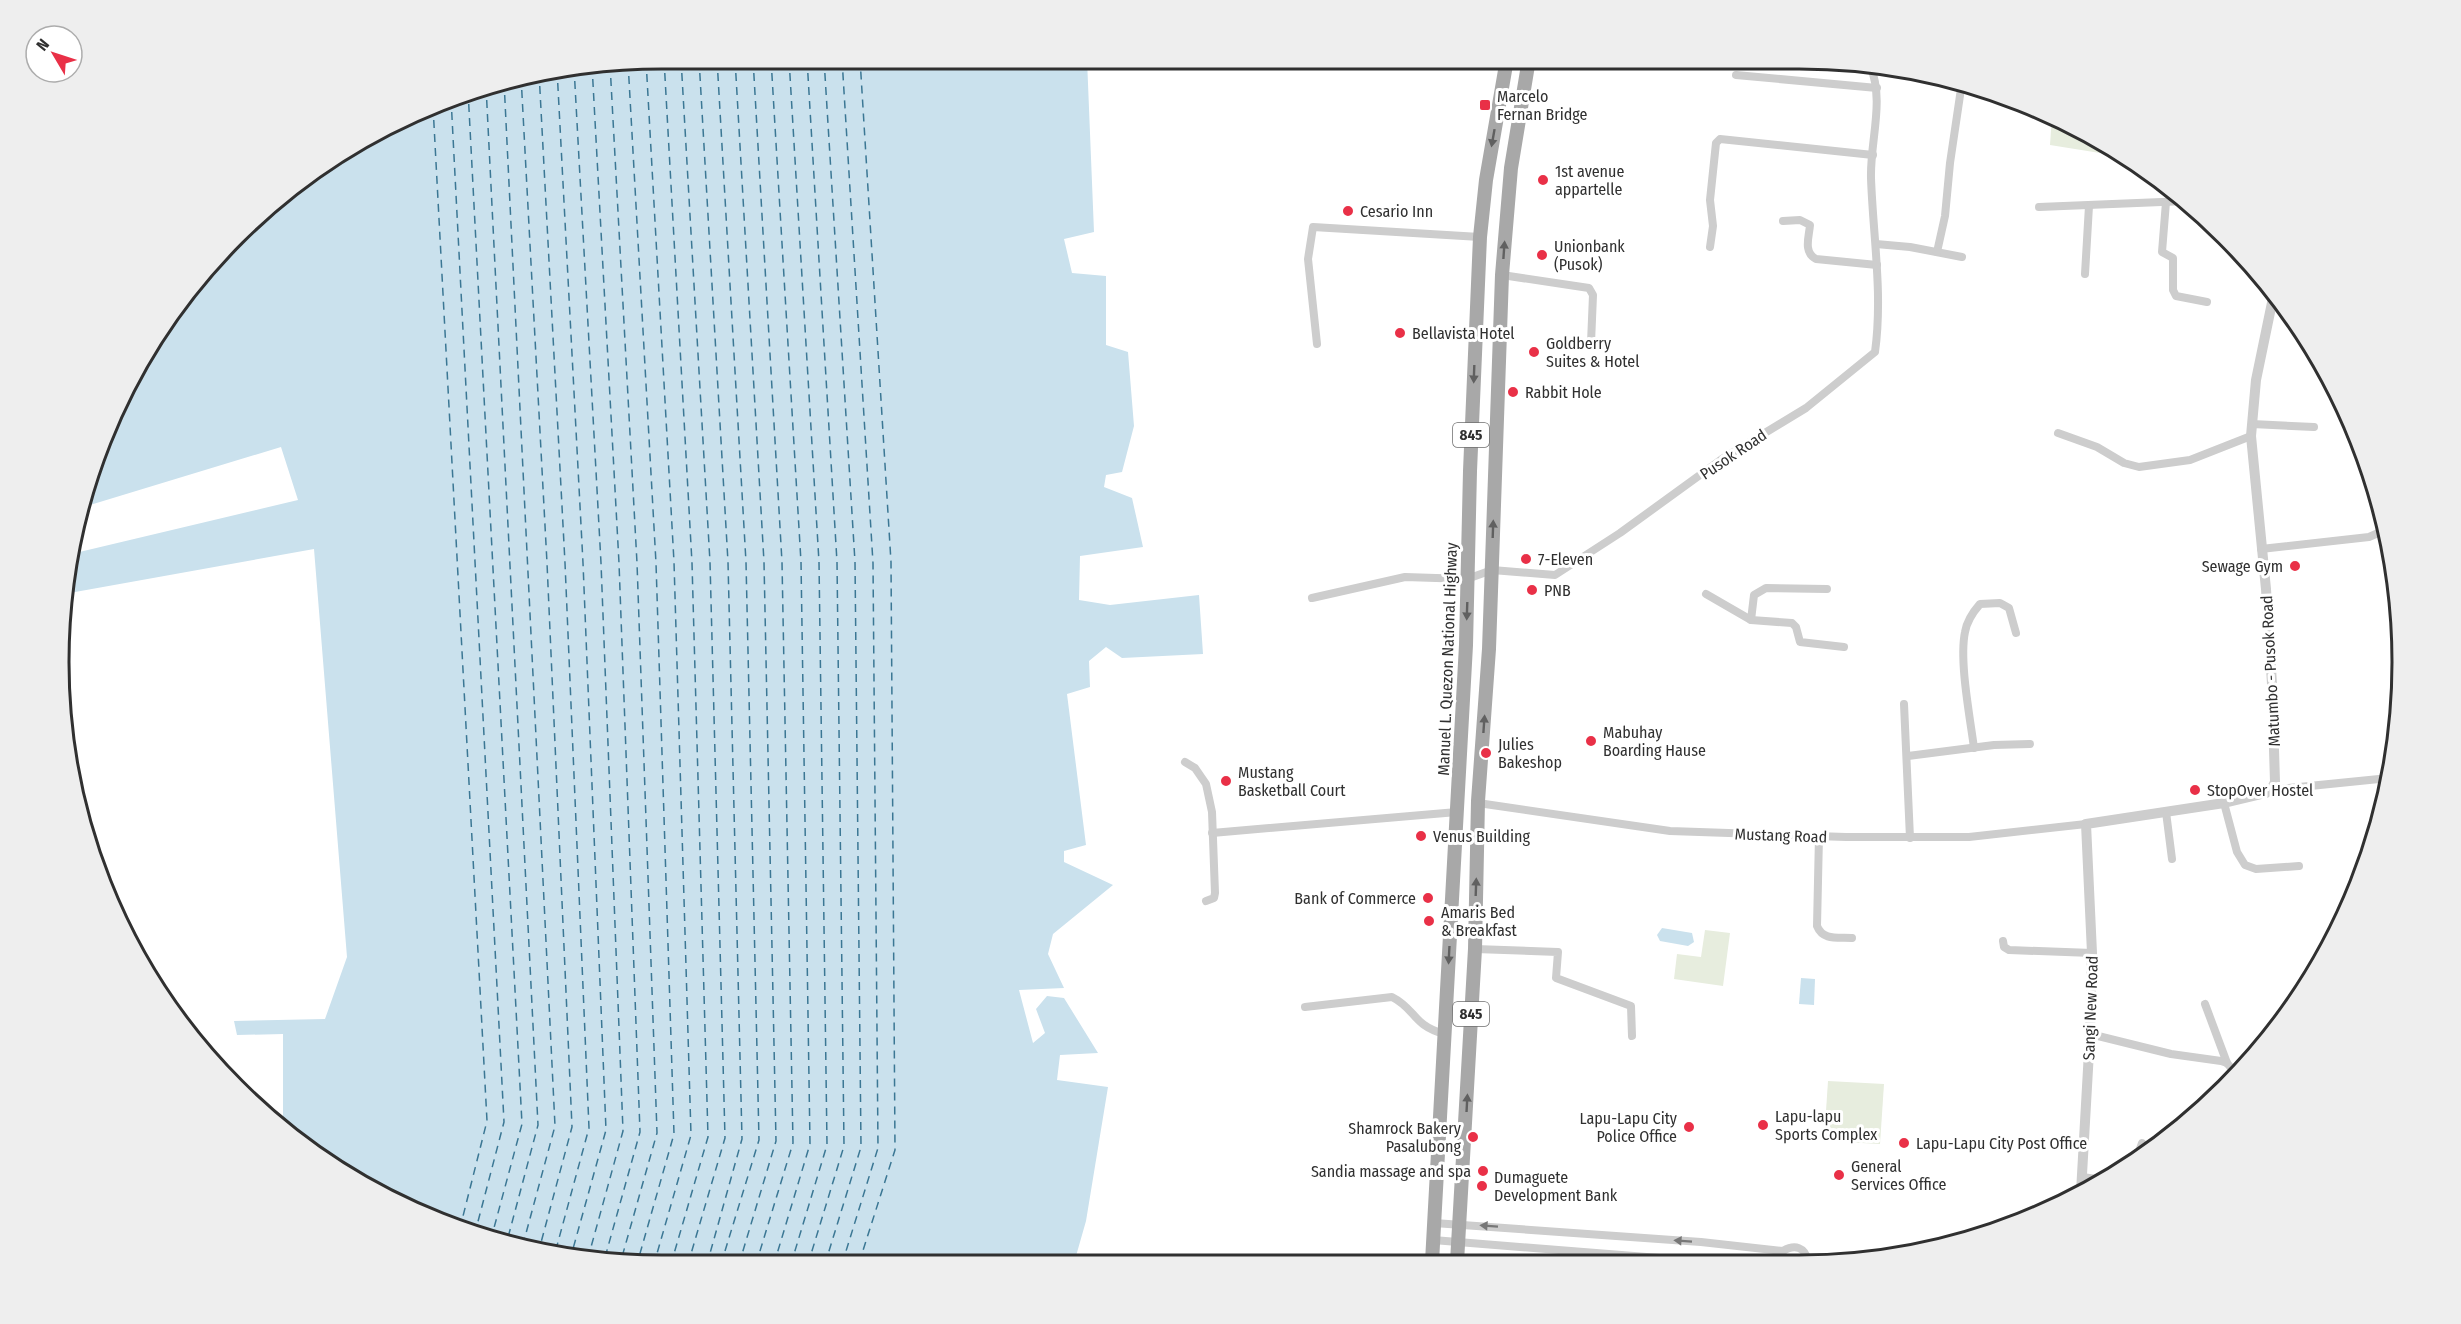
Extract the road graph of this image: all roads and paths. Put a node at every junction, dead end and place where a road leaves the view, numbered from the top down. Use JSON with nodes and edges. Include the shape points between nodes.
{"nodes":[{"id":1,"x":1505,"y":69,"type":"edge"},
{"id":2,"x":1527,"y":69,"type":"edge"},
{"id":3,"x":1873,"y":74,"type":"edge"},
{"id":4,"x":1736,"y":75,"type":"dead end"},
{"id":5,"x":1877,"y":88,"type":"junction"},
{"id":6,"x":1961,"y":91,"type":"edge"},
{"id":7,"x":1873,"y":155,"type":"junction"},
{"id":8,"x":1488,"y":166,"type":"junction"},
{"id":9,"x":1511,"y":168,"type":"junction"},
{"id":10,"x":2166,"y":202,"type":"junction"},
{"id":11,"x":2172,"y":202,"type":"edge"},
{"id":12,"x":2089,"y":206,"type":"junction"},
{"id":13,"x":2039,"y":207,"type":"dead end"},
{"id":14,"x":1783,"y":221,"type":"dead end"},
{"id":15,"x":1480,"y":237,"type":"junction"},
{"id":16,"x":1876,"y":244,"type":"junction"},
{"id":17,"x":1710,"y":247,"type":"dead end"},
{"id":18,"x":1937,"y":252,"type":"junction"},
{"id":19,"x":1962,"y":257,"type":"dead end"},
{"id":20,"x":1877,"y":265,"type":"junction"},
{"id":21,"x":2085,"y":274,"type":"dead end"},
{"id":22,"x":1502,"y":275,"type":"junction"},
{"id":23,"x":2207,"y":302,"type":"dead end"},
{"id":24,"x":2272,"y":305,"type":"edge"},
{"id":25,"x":1591,"y":343,"type":"dead end"},
{"id":26,"x":1317,"y":344,"type":"dead end"},
{"id":27,"x":2252,"y":424,"type":"junction"},
{"id":28,"x":2314,"y":428,"type":"dead end"},
{"id":29,"x":2058,"y":433,"type":"dead end"},
{"id":30,"x":2252,"y":436,"type":"junction"},
{"id":31,"x":2378,"y":533,"type":"edge"},
{"id":32,"x":2261,"y":549,"type":"junction"},
{"id":33,"x":1492,"y":570,"type":"junction"},
{"id":34,"x":1467,"y":579,"type":"junction"},
{"id":35,"x":1827,"y":589,"type":"dead end"},
{"id":36,"x":1706,"y":594,"type":"dead end"},
{"id":37,"x":1312,"y":598,"type":"dead end"},
{"id":38,"x":1751,"y":620,"type":"junction"},
{"id":39,"x":2016,"y":633,"type":"dead end"},
{"id":40,"x":1844,"y":647,"type":"dead end"},
{"id":41,"x":1904,"y":704,"type":"dead end"},
{"id":42,"x":2030,"y":744,"type":"dead end"},
{"id":43,"x":1974,"y":748,"type":"junction"},
{"id":44,"x":1908,"y":756,"type":"junction"},
{"id":45,"x":1185,"y":762,"type":"dead end"},
{"id":46,"x":2381,"y":779,"type":"edge"},
{"id":47,"x":2272,"y":788,"type":"junction"},
{"id":48,"x":1478,"y":803,"type":"junction"},
{"id":49,"x":2224,"y":803,"type":"junction"},
{"id":50,"x":1457,"y":812,"type":"junction"},
{"id":51,"x":2166,"y":812,"type":"junction"},
{"id":52,"x":2086,"y":824,"type":"junction"},
{"id":53,"x":1212,"y":833,"type":"junction"},
{"id":54,"x":1820,"y":836,"type":"junction"},
{"id":55,"x":1910,"y":838,"type":"junction"},
{"id":56,"x":2172,"y":859,"type":"dead end"},
{"id":57,"x":2299,"y":866,"type":"dead end"},
{"id":58,"x":1206,"y":901,"type":"dead end"},
{"id":59,"x":1852,"y":938,"type":"dead end"},
{"id":60,"x":2002,"y":941,"type":"dead end"},
{"id":61,"x":1475,"y":949,"type":"junction"},
{"id":62,"x":2092,"y":953,"type":"junction"},
{"id":63,"x":2205,"y":1004,"type":"dead end"},
{"id":64,"x":1305,"y":1007,"type":"dead end"},
{"id":65,"x":1444,"y":1034,"type":"junction"},
{"id":66,"x":2090,"y":1034,"type":"junction"},
{"id":67,"x":1632,"y":1036,"type":"dead end"},
{"id":68,"x":2227,"y":1063,"type":"junction"},
{"id":69,"x":2231,"y":1068,"type":"edge"},
{"id":70,"x":2082,"y":1177,"type":"junction"},
{"id":71,"x":2092,"y":1178,"type":"edge"},
{"id":72,"x":2082,"y":1183,"type":"edge"},
{"id":73,"x":1434,"y":1223,"type":"junction"},
{"id":74,"x":1460,"y":1224,"type":"junction"},
{"id":75,"x":1655,"y":1239,"type":"junction"},
{"id":76,"x":1433,"y":1240,"type":"junction"},
{"id":77,"x":1459,"y":1241,"type":"junction"},
{"id":78,"x":1783,"y":1251,"type":"junction"},
{"id":79,"x":1432,"y":1255,"type":"edge"},
{"id":80,"x":1458,"y":1255,"type":"edge"},
{"id":81,"x":1630,"y":1255,"type":"edge"},
{"id":82,"x":1655,"y":1255,"type":"edge"},
{"id":83,"x":1782,"y":1255,"type":"edge"},
{"id":84,"x":1806,"y":1255,"type":"edge"}],
"edges":[{"from":1,"to":8,"type":"main road","name":"Manuel L. Quezon National Highway","number":"845","one_way":true},
{"from":2,"to":9,"type":"main road","number":"845"},
{"from":3,"to":5,"type":"street","name":"Pusok Road"},
{"from":4,"to":5,"type":"street"},
{"from":5,"to":7,"type":"street","name":"Pusok Road"},
{"from":6,"to":18,"type":"street"},
{"from":7,"to":16,"type":"street","name":"Pusok Road"},
{"from":7,"to":17,"type":"street","via":[[1720,139],[1716,143],[1710,200]]},
{"from":8,"to":9,"type":"main road"},
{"from":8,"to":15,"type":"main road","name":"Manuel L. Quezon National Highway","number":"845"},
{"from":22,"to":9,"type":"main road","number":"845","one_way":true},
{"from":10,"to":11,"type":"street"},
{"from":10,"to":12,"type":"street"},
{"from":10,"to":23,"type":"street","via":[[2163,252],[2173,258],[2176,296]]},
{"from":12,"to":13,"type":"street"},
{"from":12,"to":21,"type":"street"},
{"from":14,"to":20,"type":"street","via":[[1800,220],[1810,225],[1808,249],[1816,259]]},
{"from":15,"to":26,"type":"street","via":[[1313,227],[1308,260]]},
{"from":15,"to":34,"type":"main road","name":"Manuel L. Quezon National Highway","number":"845","one_way":true},
{"from":16,"to":18,"type":"street"},
{"from":16,"to":20,"type":"street","name":"Pusok Road"},
{"from":18,"to":19,"type":"street"},
{"from":20,"to":33,"type":"street","name":"Pusok Road","via":[[1875,352],[1832,389],[1722,459],[1561,572],[1555,575]]},
{"from":22,"to":25,"type":"street","via":[[1589,288],[1593,295]]},
{"from":33,"to":22,"type":"main road","number":"845","one_way":true},
{"from":24,"to":27,"type":"street","name":"Matumbo - Pusok Road","via":[[2256,380]]},
{"from":27,"to":28,"type":"street"},
{"from":27,"to":30,"type":"street","name":"Matumbo - Pusok Road"},
{"from":29,"to":30,"type":"street","via":[[2139,468],[2190,460]]},
{"from":30,"to":32,"type":"street","name":"Matumbo - Pusok Road"},
{"from":31,"to":32,"type":"street"},
{"from":32,"to":47,"type":"street","name":"Matumbo - Pusok Road","via":[[2272,684]]},
{"from":33,"to":34,"type":"street","name":"Pusok Road"},
{"from":48,"to":33,"type":"main road","number":"845","one_way":true},
{"from":34,"to":37,"type":"street","name":"Pusok Road","via":[[1405,577]]},
{"from":34,"to":50,"type":"main road","name":"Manuel L. Quezon National Highway","number":"845","one_way":true},
{"from":35,"to":38,"type":"street","via":[[1766,588],[1754,595]]},
{"from":36,"to":38,"type":"street"},
{"from":38,"to":40,"type":"street","via":[[1792,623],[1800,642]]},
{"from":39,"to":43,"type":"street","via":[[2009,608],[2000,603],[1980,604],[1970,615],[1964,649]]},
{"from":41,"to":44,"type":"street"},
{"from":42,"to":43,"type":"street"},
{"from":43,"to":44,"type":"street"},
{"from":44,"to":55,"type":"street"},
{"from":45,"to":53,"type":"street","via":[[1195,768],[1206,784]]},
{"from":46,"to":47,"type":"street"},
{"from":47,"to":49,"type":"street"},
{"from":48,"to":54,"type":"street","name":"Mustang Road","via":[[1670,831]]},
{"from":61,"to":48,"type":"main road","number":"845","one_way":true},
{"from":49,"to":51,"type":"street"},
{"from":49,"to":57,"type":"street","via":[[2237,852],[2245,865],[2256,869]]},
{"from":50,"to":53,"type":"street"},
{"from":50,"to":65,"type":"main road","name":"Manuel L. Quezon National Highway","number":"845","one_way":true},
{"from":51,"to":52,"type":"street"},
{"from":51,"to":56,"type":"street"},
{"from":52,"to":55,"type":"street","name":"Mustang Road","via":[[1969,837]]},
{"from":52,"to":62,"type":"street","name":"Sangi New Road"},
{"from":53,"to":58,"type":"street","via":[[1215,893],[1214,898]]},
{"from":54,"to":55,"type":"street","name":"Mustang Road"},
{"from":54,"to":59,"type":"street","via":[[1817,926],[1827,937]]},
{"from":60,"to":62,"type":"street","via":[[2010,950]]},
{"from":61,"to":67,"type":"street","via":[[1558,952],[1557,978],[1631,1006]]},
{"from":74,"to":61,"type":"main road","number":"845","one_way":true},
{"from":62,"to":66,"type":"street","name":"Sangi New Road"},
{"from":63,"to":68,"type":"street"},
{"from":64,"to":65,"type":"street","via":[[1392,997],[1405,1003],[1428,1030]]},
{"from":65,"to":73,"type":"main road","name":"Manuel L. Quezon National Highway","number":"845"},
{"from":66,"to":68,"type":"street"},
{"from":66,"to":70,"type":"street","name":"Sangi New Road"},
{"from":68,"to":69,"type":"street"},
{"from":70,"to":71,"type":"street"},
{"from":70,"to":72,"type":"street","name":"Sangi New Road"},
{"from":73,"to":74,"type":"street"},
{"from":73,"to":76,"type":"main road","name":"Manuel L. Quezon National Highway","number":"845"},
{"from":75,"to":74,"type":"street","one_way":true},
{"from":74,"to":77,"type":"main road","number":"845"},
{"from":78,"to":75,"type":"street","one_way":true},
{"from":75,"to":82,"type":"street"},
{"from":76,"to":77,"type":"street"},
{"from":76,"to":79,"type":"main road","name":"Manuel L. Quezon National Highway","number":"845"},
{"from":77,"to":80,"type":"main road","number":"845"},
{"from":77,"to":81,"type":"street"},
{"from":78,"to":83,"type":"street"},
{"from":78,"to":84,"type":"street","via":[[1791,1246]]}]}
